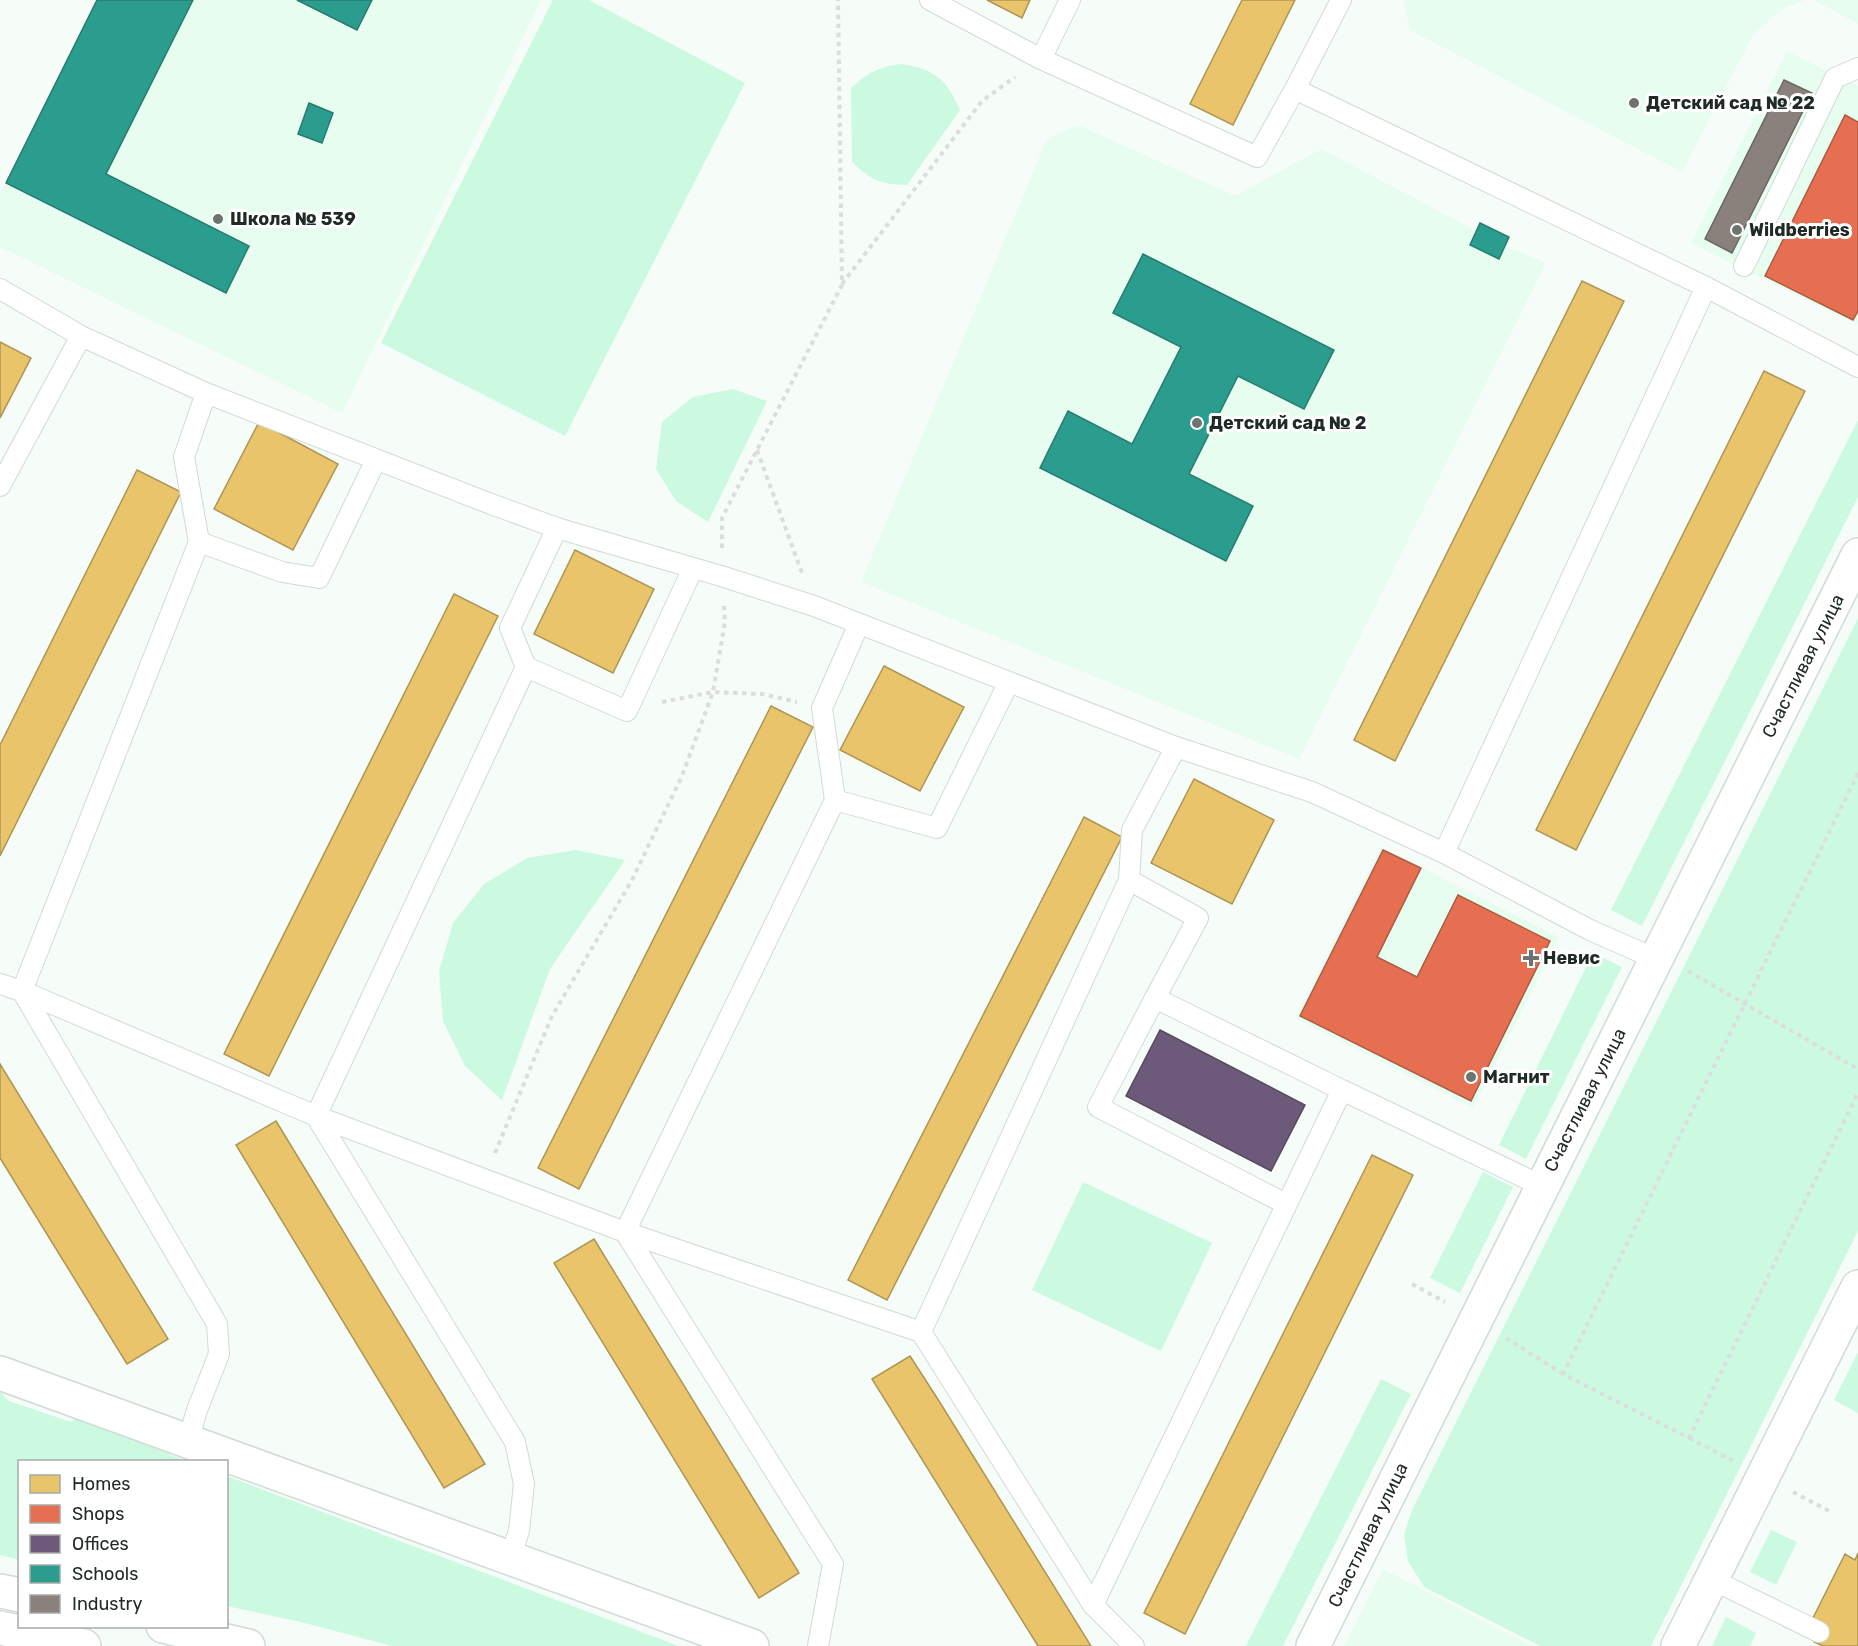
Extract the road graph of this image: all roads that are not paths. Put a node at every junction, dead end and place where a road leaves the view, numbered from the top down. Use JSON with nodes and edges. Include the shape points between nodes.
{"nodes":[{"id":1,"x":930,"y":0,"type":"edge"},
{"id":2,"x":1070,"y":0,"type":"edge"},
{"id":3,"x":1341,"y":0,"type":"edge"},
{"id":4,"x":1041,"y":59,"type":"junction"},
{"id":5,"x":1858,"y":68,"type":"edge"},
{"id":6,"x":1295,"y":89,"type":"junction"},
{"id":7,"x":1744,"y":266,"type":"dead end"},
{"id":8,"x":1706,"y":287,"type":"junction"},
{"id":9,"x":0,"y":289,"type":"edge"},
{"id":10,"x":81,"y":336,"type":"junction"},
{"id":11,"x":1858,"y":367,"type":"edge"},
{"id":12,"x":206,"y":393,"type":"junction"},
{"id":13,"x":376,"y":460,"type":"junction"},
{"id":14,"x":0,"y":486,"type":"edge"},
{"id":15,"x":557,"y":528,"type":"junction"},
{"id":16,"x":199,"y":542,"type":"junction"},
{"id":17,"x":1858,"y":555,"type":"edge"},
{"id":18,"x":693,"y":568,"type":"junction"},
{"id":19,"x":859,"y":624,"type":"junction"},
{"id":20,"x":526,"y":667,"type":"junction"},
{"id":21,"x":1009,"y":682,"type":"junction"},
{"id":22,"x":1176,"y":747,"type":"junction"},
{"id":23,"x":835,"y":800,"type":"junction"},
{"id":24,"x":1444,"y":853,"type":"junction"},
{"id":25,"x":1129,"y":880,"type":"junction"},
{"id":26,"x":1656,"y":959,"type":"junction"},
{"id":27,"x":0,"y":984,"type":"edge"},
{"id":28,"x":22,"y":991,"type":"junction"},
{"id":29,"x":1155,"y":998,"type":"junction"},
{"id":30,"x":1342,"y":1090,"type":"junction"},
{"id":31,"x":316,"y":1116,"type":"junction"},
{"id":32,"x":1542,"y":1186,"type":"junction"},
{"id":33,"x":1286,"y":1204,"type":"junction"},
{"id":34,"x":625,"y":1232,"type":"junction"},
{"id":35,"x":1858,"y":1287,"type":"edge"},
{"id":36,"x":921,"y":1332,"type":"junction"},
{"id":37,"x":0,"y":1373,"type":"edge"},
{"id":38,"x":188,"y":1441,"type":"junction"},
{"id":39,"x":510,"y":1558,"type":"junction"},
{"id":40,"x":1711,"y":1579,"type":"junction"},
{"id":41,"x":0,"y":1590,"type":"edge"},
{"id":42,"x":18,"y":1594,"type":"edge"},
{"id":43,"x":1092,"y":1605,"type":"junction"},
{"id":44,"x":0,"y":1628,"type":"edge"},
{"id":45,"x":172,"y":1628,"type":"edge"},
{"id":46,"x":1819,"y":1632,"type":"dead end"},
{"id":47,"x":84,"y":1646,"type":"edge"},
{"id":48,"x":248,"y":1646,"type":"edge"},
{"id":49,"x":752,"y":1646,"type":"edge"},
{"id":50,"x":818,"y":1646,"type":"edge"},
{"id":51,"x":1134,"y":1646,"type":"edge"},
{"id":52,"x":1314,"y":1646,"type":"edge"},
{"id":53,"x":1678,"y":1646,"type":"edge"}],
"edges":[{"from":1,"to":4,"type":"lane"},
{"from":2,"to":4,"type":"lane"},
{"from":3,"to":6,"type":"lane"},
{"from":4,"to":6,"type":"lane","via":[[1257,158]]},
{"from":5,"to":7,"type":"lane","via":[[1835,78]]},
{"from":6,"to":8,"type":"lane"},
{"from":8,"to":11,"type":"lane"},
{"from":8,"to":24,"type":"lane"},
{"from":9,"to":10,"type":"lane"},
{"from":10,"to":12,"type":"lane"},
{"from":10,"to":14,"type":"lane"},
{"from":12,"to":13,"type":"lane"},
{"from":12,"to":16,"type":"lane","via":[[184,457]]},
{"from":13,"to":15,"type":"lane"},
{"from":13,"to":16,"type":"lane","via":[[319,578],[282,573]]},
{"from":15,"to":18,"type":"lane"},
{"from":15,"to":20,"type":"lane","via":[[510,628]]},
{"from":16,"to":28,"type":"lane"},
{"from":17,"to":26,"type":"street","name":"Счастливая улица"},
{"from":18,"to":19,"type":"lane"},
{"from":18,"to":20,"type":"lane","via":[[627,711]]},
{"from":19,"to":21,"type":"lane"},
{"from":19,"to":23,"type":"lane","via":[[822,708]]},
{"from":20,"to":31,"type":"lane"},
{"from":21,"to":22,"type":"lane"},
{"from":21,"to":23,"type":"lane","via":[[937,828]]},
{"from":22,"to":24,"type":"lane","via":[[1312,792]]},
{"from":22,"to":25,"type":"lane","via":[[1132,830]]},
{"from":23,"to":34,"type":"lane"},
{"from":24,"to":26,"type":"lane","via":[[1590,930]]},
{"from":25,"to":29,"type":"lane","via":[[1198,918]]},
{"from":25,"to":36,"type":"lane"},
{"from":26,"to":32,"type":"street","name":"Счастливая улица"},
{"from":27,"to":28,"type":"lane"},
{"from":28,"to":31,"type":"lane"},
{"from":28,"to":38,"type":"lane","via":[[217,1324],[219,1354]]},
{"from":29,"to":30,"type":"lane"},
{"from":29,"to":33,"type":"lane","via":[[1098,1107]]},
{"from":30,"to":32,"type":"lane"},
{"from":30,"to":33,"type":"lane"},
{"from":31,"to":34,"type":"lane"},
{"from":31,"to":39,"type":"lane","via":[[515,1442],[524,1484],[519,1532]]},
{"from":32,"to":52,"type":"street","name":"Счастливая улица"},
{"from":33,"to":43,"type":"lane"},
{"from":34,"to":36,"type":"lane"},
{"from":34,"to":50,"type":"lane","via":[[833,1564]]},
{"from":35,"to":40,"type":"street"},
{"from":36,"to":43,"type":"lane"},
{"from":37,"to":38,"type":"street"},
{"from":38,"to":39,"type":"street"},
{"from":39,"to":49,"type":"street"},
{"from":40,"to":46,"type":"lane"},
{"from":40,"to":53,"type":"street"},
{"from":41,"to":42,"type":"street"},
{"from":43,"to":51,"type":"lane"},
{"from":44,"to":47,"type":"street"},
{"from":45,"to":48,"type":"street"}]}
